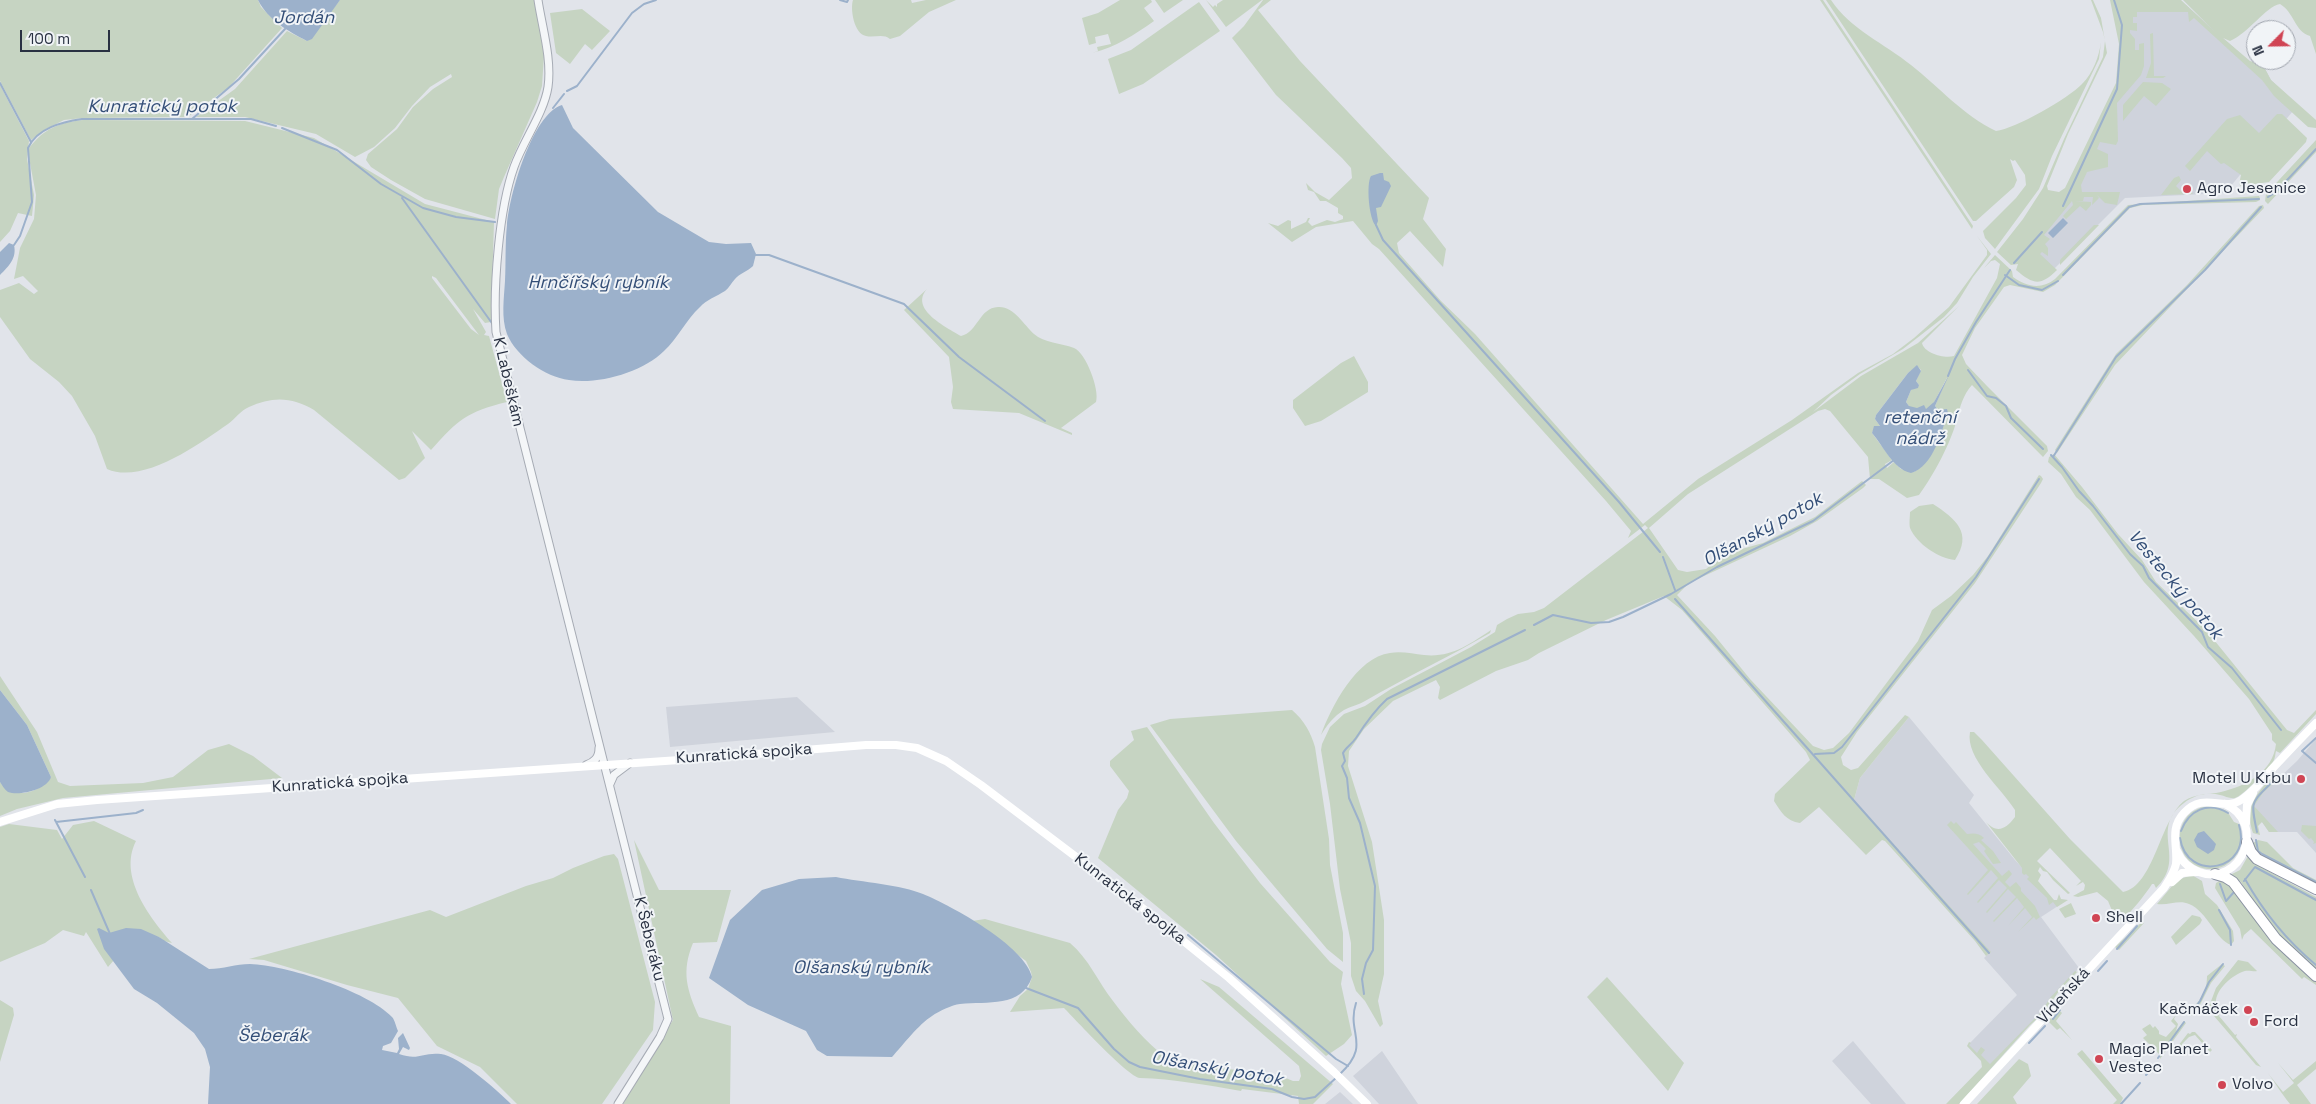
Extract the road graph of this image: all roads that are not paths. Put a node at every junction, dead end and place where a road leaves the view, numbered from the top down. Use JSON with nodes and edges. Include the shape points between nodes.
{"nodes":[{"id":1,"x":538,"y":0,"type":"edge"},
{"id":2,"x":2316,"y":722,"type":"edge"},
{"id":3,"x":599,"y":743,"type":"junction"},
{"id":4,"x":630,"y":763,"type":"junction"},
{"id":5,"x":605,"y":764,"type":"junction"},
{"id":6,"x":583,"y":766,"type":"junction"},
{"id":7,"x":610,"y":784,"type":"junction"},
{"id":8,"x":2258,"y":786,"type":"junction"},
{"id":9,"x":2222,"y":803,"type":"junction"},
{"id":10,"x":0,"y":822,"type":"edge"},
{"id":11,"x":2246,"y":827,"type":"junction"},
{"id":12,"x":2247,"y":842,"type":"junction"},
{"id":13,"x":2176,"y":847,"type":"junction"},
{"id":14,"x":2199,"y":872,"type":"junction"},
{"id":15,"x":2214,"y":874,"type":"junction"},
{"id":16,"x":2164,"y":888,"type":"junction"},
{"id":17,"x":2316,"y":889,"type":"edge"},
{"id":18,"x":2316,"y":976,"type":"edge"},
{"id":19,"x":618,"y":1104,"type":"edge"},
{"id":20,"x":1367,"y":1104,"type":"edge"},
{"id":21,"x":1964,"y":1104,"type":"edge"}],
"edges":[{"from":1,"to":3,"type":"street","name":"K Labeškám","via":[[549,73],[548,88],[520,149],[507,191],[497,285],[496,332]]},
{"from":2,"to":8,"type":"main road","name":"Vídeňská"},
{"from":3,"to":5,"type":"street","name":"K Labeškám"},
{"from":3,"to":6,"type":"street","via":[[597,758]]},
{"from":4,"to":5,"type":"main road","name":"Kunratická spojka"},
{"from":4,"to":7,"type":"street","via":[[614,775]]},
{"from":4,"to":20,"type":"main road","name":"Kunratická spojka","via":[[866,745],[906,746],[946,761],[1129,896],[1229,978]]},
{"from":5,"to":6,"type":"main road","name":"Kunratická spojka"},
{"from":5,"to":7,"type":"street","name":"K Šeberáku"},
{"from":6,"to":10,"type":"main road","name":"Kunratická spojka","via":[[80,801]]},
{"from":7,"to":19,"type":"street","name":"K Šeberáku","via":[[668,1018],[660,1037]]},
{"from":8,"to":9,"type":"main road","name":"Vídeňská","via":[[2240,801]]},
{"from":8,"to":11,"type":"main road","name":"Vídeňská","via":[[2247,805]]},
{"from":9,"to":11,"type":"main road","via":[[2238,812]]},
{"from":9,"to":13,"type":"main road","name":"Vídeňská","via":[[2203,802],[2186,810],[2176,826]]},
{"from":11,"to":12,"type":"main road","name":"Vídeňská"},
{"from":12,"to":15,"type":"main road","via":[[2236,863]]},
{"from":12,"to":17,"type":"highway","via":[[2257,859]]},
{"from":13,"to":14,"type":"main road","via":[[2183,862]]},
{"from":13,"to":16,"type":"main road","name":"Vídeňská","via":[[2175,868]]},
{"from":14,"to":15,"type":"main road","name":"Vídeňská"},
{"from":14,"to":16,"type":"main road","name":"Vídeňská","via":[[2182,873]]},
{"from":15,"to":18,"type":"highway","via":[[2233,882],[2276,940]]},
{"from":16,"to":21,"type":"main road","name":"Vídeňská"}]}
